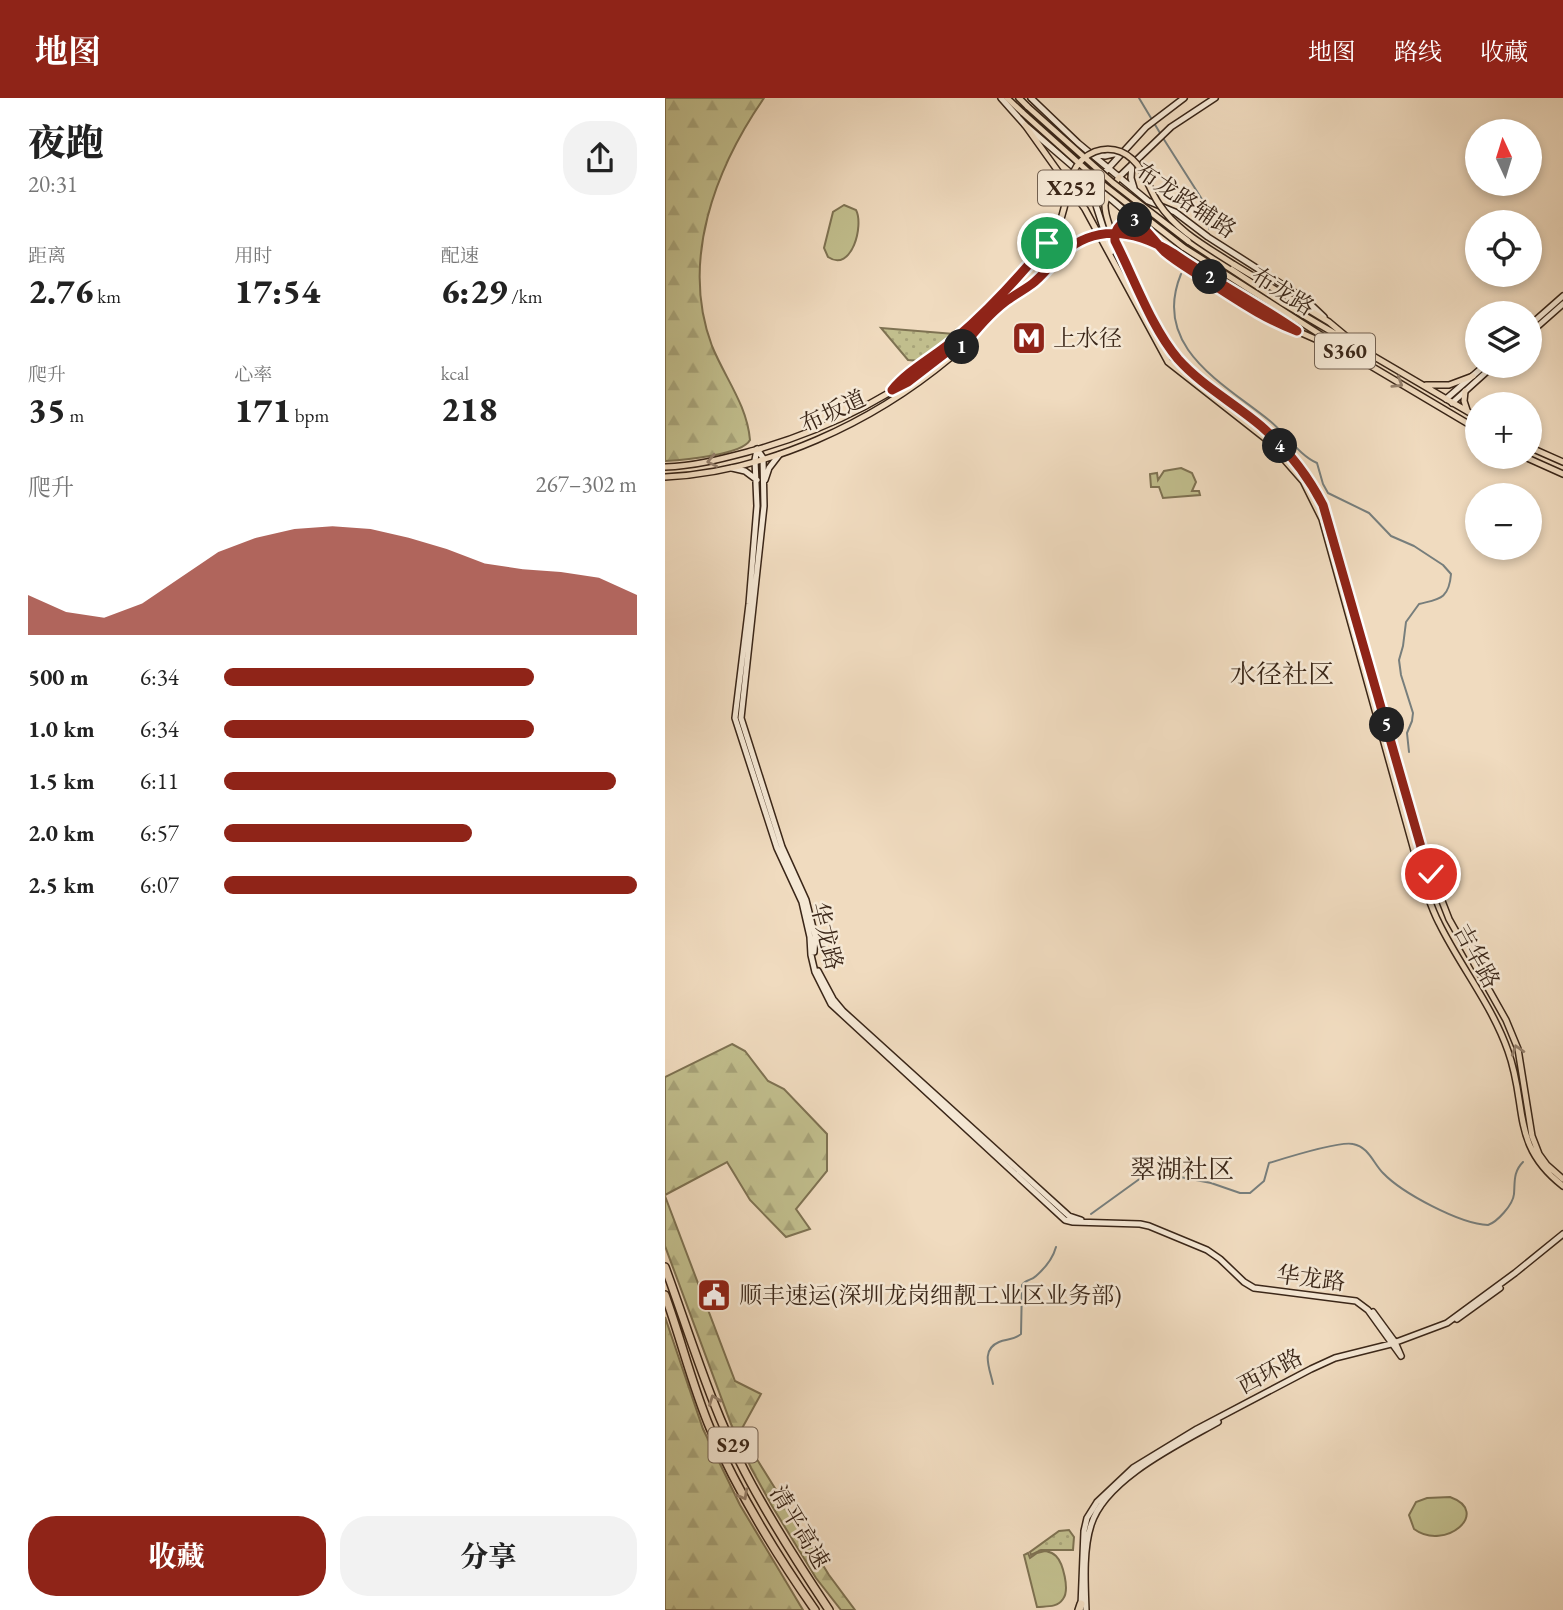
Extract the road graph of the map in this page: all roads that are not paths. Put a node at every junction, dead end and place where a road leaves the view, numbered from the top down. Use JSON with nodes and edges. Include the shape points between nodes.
{"nodes":[{"id":1,"x":1001,"y":98,"type":"edge"},
{"id":2,"x":1007,"y":98,"type":"edge"},
{"id":3,"x":1019,"y":98,"type":"edge"},
{"id":4,"x":1031,"y":98,"type":"edge"},
{"id":5,"x":1184,"y":98,"type":"edge"},
{"id":6,"x":1215,"y":98,"type":"edge"},
{"id":7,"x":1025,"y":125,"type":"junction"},
{"id":8,"x":1087,"y":150,"type":"junction"},
{"id":9,"x":1124,"y":150,"type":"junction"},
{"id":10,"x":1132,"y":164,"type":"junction"},
{"id":11,"x":1108,"y":167,"type":"junction"},
{"id":12,"x":1119,"y":177,"type":"junction"},
{"id":13,"x":1093,"y":185,"type":"junction"},
{"id":14,"x":1135,"y":191,"type":"junction"},
{"id":15,"x":1107,"y":197,"type":"junction"},
{"id":16,"x":1135,"y":220,"type":"junction"},
{"id":17,"x":1115,"y":241,"type":"junction"},
{"id":18,"x":1112,"y":255,"type":"junction"},
{"id":19,"x":1217,"y":266,"type":"junction"},
{"id":20,"x":1563,"y":296,"type":"edge"},
{"id":21,"x":1563,"y":304,"type":"edge"},
{"id":22,"x":1542,"y":315,"type":"edge"},
{"id":23,"x":1329,"y":322,"type":"junction"},
{"id":24,"x":1542,"y":323,"type":"edge"},
{"id":25,"x":1297,"y":331,"type":"junction"},
{"id":26,"x":958,"y":347,"type":"junction"},
{"id":27,"x":1360,"y":349,"type":"junction"},
{"id":28,"x":1349,"y":353,"type":"junction"},
{"id":29,"x":1468,"y":378,"type":"edge"},
{"id":30,"x":1471,"y":378,"type":"edge"},
{"id":31,"x":1480,"y":378,"type":"edge"},
{"id":32,"x":1423,"y":385,"type":"junction"},
{"id":33,"x":892,"y":390,"type":"junction"},
{"id":34,"x":1465,"y":391,"type":"junction"},
{"id":35,"x":1449,"y":401,"type":"junction"},
{"id":36,"x":1465,"y":406,"type":"edge"},
{"id":37,"x":1465,"y":410,"type":"edge"},
{"id":38,"x":1465,"y":422,"type":"edge"},
{"id":39,"x":757,"y":449,"type":"junction"},
{"id":40,"x":782,"y":452,"type":"junction"},
{"id":41,"x":1542,"y":453,"type":"edge"},
{"id":42,"x":763,"y":457,"type":"junction"},
{"id":43,"x":755,"y":460,"type":"junction"},
{"id":44,"x":1563,"y":462,"type":"edge"},
{"id":45,"x":1542,"y":465,"type":"edge"},
{"id":46,"x":665,"y":467,"type":"edge"},
{"id":47,"x":729,"y":468,"type":"junction"},
{"id":48,"x":1563,"y":474,"type":"edge"},
{"id":49,"x":665,"y":477,"type":"edge"},
{"id":50,"x":761,"y":481,"type":"junction"},
{"id":51,"x":1563,"y":1179,"type":"edge"},
{"id":52,"x":1563,"y":1186,"type":"edge"},
{"id":53,"x":1563,"y":1236,"type":"edge"},
{"id":54,"x":665,"y":1267,"type":"edge"},
{"id":55,"x":665,"y":1297,"type":"edge"},
{"id":56,"x":1393,"y":1344,"type":"junction"},
{"id":57,"x":1081,"y":1609,"type":"edge"},
{"id":58,"x":814,"y":1610,"type":"edge"},
{"id":59,"x":830,"y":1610,"type":"edge"}],
"edges":[{"from":1,"to":7,"type":"street","name":"吉华路","number":"X252"},
{"from":2,"to":19,"type":"main road","number":"S360","bridge":true,"via":[[1101,183],[1183,247]]},
{"from":3,"to":19,"type":"main road","number":"S360","bridge":true,"via":[[1113,183]]},
{"from":4,"to":8,"type":"street","name":"布龙路辅路","number":"X252"},
{"from":5,"to":9,"type":"street"},
{"from":6,"to":10,"type":"street","via":[[1171,127]]},
{"from":7,"to":13,"type":"street","name":"布龙路辅路"},
{"from":7,"to":18,"type":"main road","name":"吉华路","number":"X252","via":[[1080,200]]},
{"from":8,"to":9,"type":"street","via":[[1105,156]]},
{"from":8,"to":11,"type":"street","name":"布龙路辅路","number":"X252"},
{"from":9,"to":11,"type":"street"},
{"from":10,"to":12,"type":"street"},
{"from":10,"to":14,"type":"street"},
{"from":11,"to":12,"type":"street","name":"布龙路辅路","number":"X252"},
{"from":11,"to":13,"type":"street"},
{"from":12,"to":14,"type":"street","name":"布龙路辅路"},
{"from":12,"to":15,"type":"main road","number":"X252"},
{"from":13,"to":15,"type":"street","name":"布龙路辅路"},
{"from":13,"to":18,"type":"street"},
{"from":14,"to":23,"type":"street","name":"布龙路辅路","via":[[1150,203],[1175,212],[1305,299]]},
{"from":15,"to":16,"type":"street","name":"布龙路辅路"},
{"from":15,"to":17,"type":"main road","name":"吉华路","number":"X252","via":[[1106,214]]},
{"from":16,"to":17,"type":"street","via":[[1119,226]]},
{"from":16,"to":25,"type":"street","name":"布龙路辅路","via":[[1185,266]]},
{"from":51,"to":17,"type":"main road","name":"吉华路","number":"X252","one_way":true,"via":[[1539,1154],[1518,1049],[1449,919],[1421,847],[1323,505],[1310,481],[1261,426],[1177,358]]},
{"from":18,"to":52,"type":"main road","name":"吉华路","number":"X252","via":[[1168,362],[1266,439],[1314,500],[1423,883],[1438,922],[1508,1051],[1530,1149]]},
{"from":19,"to":27,"type":"main road","name":"布龙路","number":"S360"},
{"from":19,"to":28,"type":"main road","name":"布龙路","number":"S360"},
{"from":20,"to":22,"type":"street"},
{"from":21,"to":24,"type":"street"},
{"from":23,"to":27,"type":"main road"},
{"from":23,"to":33,"type":"main road","bridge":true,"via":[[1193,238],[1154,197],[1134,160],[1104,149],[1078,164],[1058,227],[1010,287]]},
{"from":25,"to":26,"type":"main road","name":"布坂道","bridge":true,"via":[[1157,244],[1126,233],[1100,234],[1062,254]]},
{"from":25,"to":28,"type":"main road","name":"布坂道"},
{"from":26,"to":33,"type":"main road","name":"布坂道"},
{"from":26,"to":40,"type":"main road","name":"布坂道","via":[[922,381],[870,415]]},
{"from":27,"to":32,"type":"main road","name":"布龙路","number":"S360"},
{"from":28,"to":38,"type":"main road","name":"布龙路","number":"S360","one_way":true},
{"from":29,"to":32,"type":"main road","via":[[1449,385]]},
{"from":30,"to":35,"type":"street"},
{"from":31,"to":34,"type":"street"},
{"from":32,"to":35,"type":"main road","name":"布龙路","number":"S360"},
{"from":33,"to":39,"type":"main road","name":"布坂道","via":[[848,415]]},
{"from":34,"to":35,"type":"street"},
{"from":34,"to":36,"type":"main road"},
{"from":35,"to":37,"type":"main road","name":"布龙路","number":"S360"},
{"from":39,"to":42,"type":"street"},
{"from":39,"to":43,"type":"street"},
{"from":39,"to":46,"type":"main road","name":"布坂道","one_way":true,"via":[[711,462]]},
{"from":40,"to":42,"type":"main road","name":"布坂道"},
{"from":40,"to":50,"type":"street"},
{"from":41,"to":44,"type":"main road"},
{"from":42,"to":43,"type":"main road","name":"布坂道"},
{"from":42,"to":50,"type":"street"},
{"from":43,"to":47,"type":"main road","name":"布坂道"},
{"from":43,"to":50,"type":"street"},
{"from":45,"to":48,"type":"main road"},
{"from":47,"to":49,"type":"main road","name":"布坂道"},
{"from":47,"to":50,"type":"street"},
{"from":50,"to":56,"type":"street","name":"华龙路","via":[[764,506],[741,718],[782,847],[806,900],[816,962],[843,1011],[1071,1218],[1150,1222],[1209,1248],[1256,1285],[1356,1298],[1369,1305]]},
{"from":50,"to":56,"type":"street","name":"华龙路","via":[[735,718],[777,848],[802,902],[811,955],[823,989],[839,1014],[1065,1220],[1145,1224],[1207,1250],[1254,1288],[1356,1301]]},
{"from":53,"to":56,"type":"street","name":"西环路","via":[[1447,1323]]},
{"from":59,"to":54,"type":"highway","name":"清平高速","number":"S29","one_way":true,"via":[[744,1471]]},
{"from":55,"to":58,"type":"highway","name":"清平高速","number":"S29","one_way":true,"via":[[709,1426],[747,1502]]},
{"from":56,"to":57,"type":"street","name":"西环路","via":[[1335,1358],[1311,1369],[1197,1429],[1117,1481],[1087,1518]]}]}
